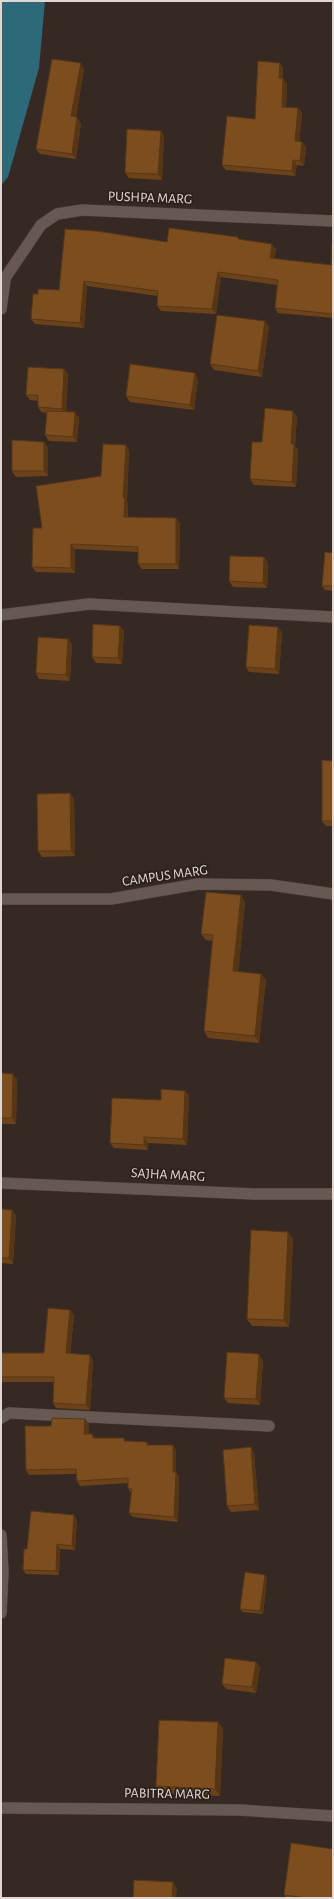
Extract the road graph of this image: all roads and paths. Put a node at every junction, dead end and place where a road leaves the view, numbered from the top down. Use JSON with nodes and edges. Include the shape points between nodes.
{"nodes":[{"id":1,"x":333,"y":221,"type":"edge"},
{"id":2,"x":3,"y":282,"type":"edge"},
{"id":3,"x":1,"y":310,"type":"edge"},
{"id":4,"x":1,"y":614,"type":"edge"},
{"id":5,"x":333,"y":618,"type":"edge"},
{"id":6,"x":333,"y":894,"type":"edge"},
{"id":7,"x":1,"y":899,"type":"edge"},
{"id":8,"x":1,"y":1183,"type":"edge"},
{"id":9,"x":333,"y":1194,"type":"edge"},
{"id":10,"x":1,"y":1418,"type":"edge"},
{"id":11,"x":269,"y":1426,"type":"dead end"},
{"id":12,"x":1,"y":1535,"type":"edge"},
{"id":13,"x":2,"y":1572,"type":"edge"},
{"id":14,"x":1,"y":1613,"type":"edge"},
{"id":15,"x":1,"y":1808,"type":"edge"},
{"id":16,"x":333,"y":1816,"type":"edge"}],
"edges":[{"from":1,"to":2,"type":"street","name":"PUSHPA MARG","via":[[82,210],[57,214],[41,225]]},
{"from":2,"to":3,"type":"street"},
{"from":4,"to":5,"type":"street","via":[[89,604]]},
{"from":6,"to":7,"type":"street","name":"CAMPUS MARG","via":[[271,885],[198,884],[112,900]]},
{"from":8,"to":9,"type":"street","name":"SAJHA MARG","via":[[254,1194]]},
{"from":10,"to":11,"type":"street","via":[[9,1413]]},
{"from":12,"to":13,"type":"street"},
{"from":13,"to":14,"type":"street"},
{"from":15,"to":16,"type":"street","name":"PABITRA MARG","via":[[239,1810]]}]}
